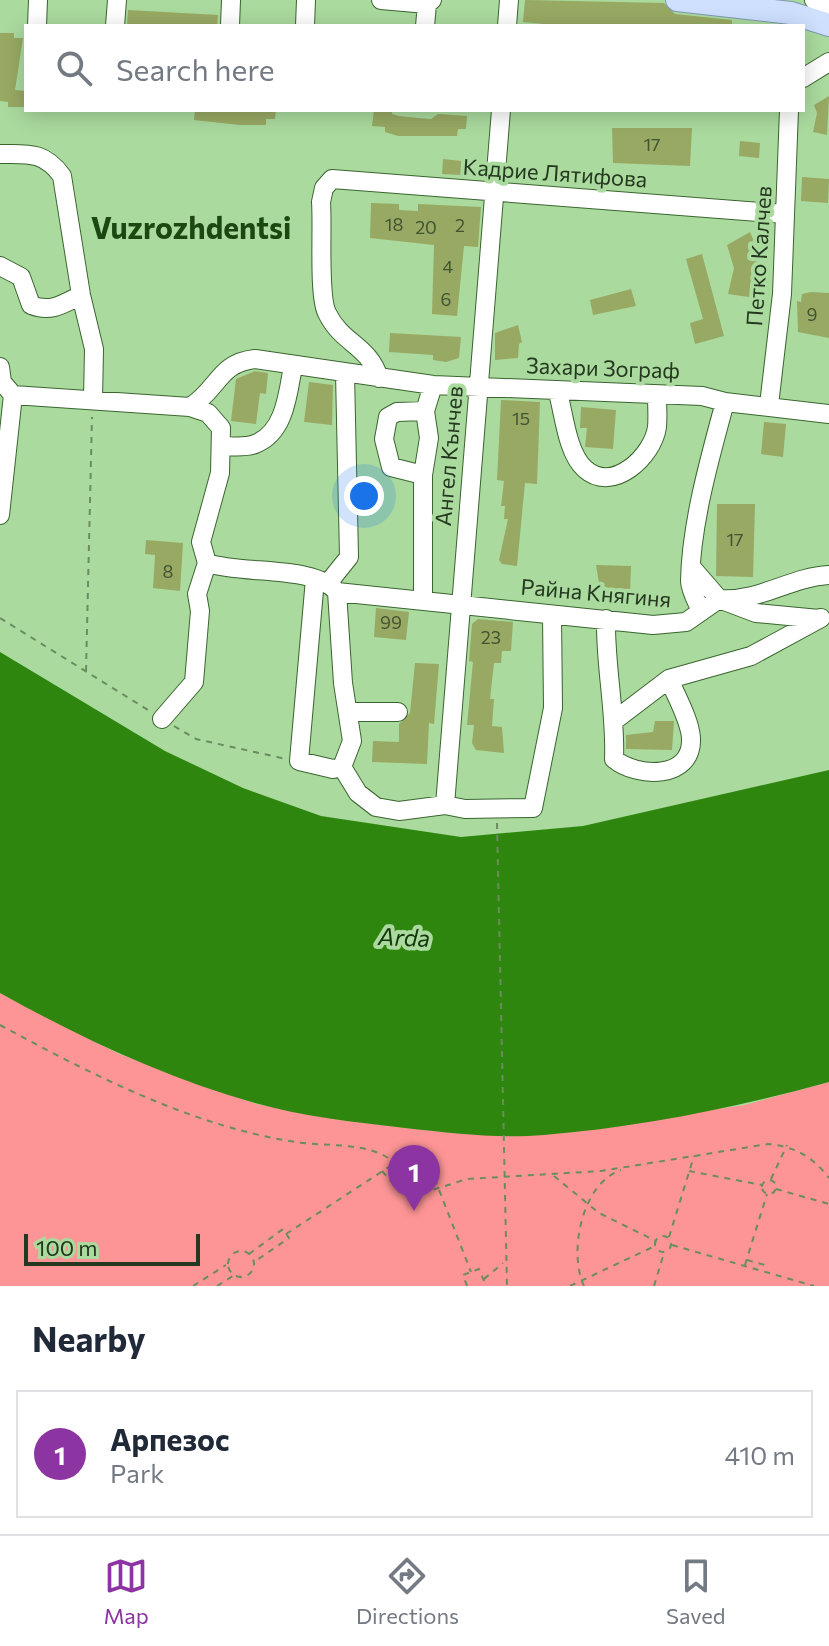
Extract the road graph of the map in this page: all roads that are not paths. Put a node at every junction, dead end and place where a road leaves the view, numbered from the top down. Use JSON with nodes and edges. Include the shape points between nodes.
{"nodes":[{"id":1,"x":38,"y":0,"type":"edge"},
{"id":2,"x":117,"y":0,"type":"edge"},
{"id":3,"x":231,"y":0,"type":"edge"},
{"id":4,"x":306,"y":0,"type":"edge"},
{"id":5,"x":381,"y":0,"type":"edge"},
{"id":6,"x":509,"y":0,"type":"edge"},
{"id":7,"x":677,"y":0,"type":"edge"},
{"id":8,"x":814,"y":0,"type":"edge"},
{"id":9,"x":430,"y":2,"type":"edge"},
{"id":10,"x":829,"y":5,"type":"edge"},
{"id":11,"x":37,"y":24,"type":"edge"},
{"id":12,"x":115,"y":24,"type":"edge"},
{"id":13,"x":230,"y":24,"type":"edge"},
{"id":14,"x":305,"y":24,"type":"edge"},
{"id":15,"x":425,"y":24,"type":"edge"},
{"id":16,"x":507,"y":24,"type":"edge"},
{"id":17,"x":829,"y":25,"type":"edge"},
{"id":18,"x":829,"y":62,"type":"edge"},
{"id":19,"x":805,"y":77,"type":"edge"},
{"id":20,"x":501,"y":112,"type":"edge"},
{"id":21,"x":789,"y":112,"type":"edge"},
{"id":22,"x":0,"y":154,"type":"edge"},
{"id":23,"x":494,"y":192,"type":"junction"},
{"id":24,"x":785,"y":214,"type":"junction"},
{"id":25,"x":0,"y":266,"type":"edge"},
{"id":26,"x":81,"y":295,"type":"junction"},
{"id":27,"x":293,"y":366,"type":"junction"},
{"id":28,"x":0,"y":367,"type":"edge"},
{"id":29,"x":345,"y":373,"type":"junction"},
{"id":30,"x":379,"y":378,"type":"junction"},
{"id":31,"x":433,"y":385,"type":"junction"},
{"id":32,"x":479,"y":385,"type":"junction"},
{"id":33,"x":558,"y":393,"type":"junction"},
{"id":34,"x":13,"y":395,"type":"junction"},
{"id":35,"x":657,"y":396,"type":"junction"},
{"id":36,"x":93,"y":400,"type":"junction"},
{"id":37,"x":725,"y":402,"type":"junction"},
{"id":38,"x":769,"y":405,"type":"junction"},
{"id":39,"x":190,"y":407,"type":"junction"},
{"id":40,"x":425,"y":411,"type":"junction"},
{"id":41,"x":829,"y":414,"type":"edge"},
{"id":42,"x":222,"y":446,"type":"junction"},
{"id":43,"x":423,"y":475,"type":"junction"},
{"id":44,"x":0,"y":515,"type":"edge"},
{"id":45,"x":207,"y":563,"type":"junction"},
{"id":46,"x":693,"y":569,"type":"junction"},
{"id":47,"x":829,"y":575,"type":"edge"},
{"id":48,"x":327,"y":584,"type":"junction"},
{"id":49,"x":719,"y":599,"type":"junction"},
{"id":50,"x":423,"y":601,"type":"junction"},
{"id":51,"x":461,"y":605,"type":"junction"},
{"id":52,"x":701,"y":611,"type":"junction"},
{"id":53,"x":552,"y":615,"type":"junction"},
{"id":54,"x":824,"y":616,"type":"edge"},
{"id":55,"x":606,"y":619,"type":"junction"},
{"id":56,"x":669,"y":679,"type":"junction"},
{"id":57,"x":349,"y":712,"type":"junction"},
{"id":58,"x":398,"y":712,"type":"dead end"},
{"id":59,"x":162,"y":719,"type":"road end"},
{"id":60,"x":615,"y":720,"type":"junction"},
{"id":61,"x":342,"y":767,"type":"junction"},
{"id":62,"x":445,"y":805,"type":"junction"}],
"edges":[{"from":1,"to":11,"type":"street"},
{"from":2,"to":12,"type":"street"},
{"from":3,"to":13,"type":"street"},
{"from":4,"to":14,"type":"street"},
{"from":5,"to":9,"type":"street"},
{"from":6,"to":16,"type":"street"},
{"from":7,"to":17,"type":"main road","via":[[791,13]]},
{"from":8,"to":10,"type":"street"},
{"from":9,"to":15,"type":"street"},
{"from":18,"to":19,"type":"street"},
{"from":20,"to":23,"type":"street","name":"Ангел Кънчев"},
{"from":21,"to":24,"type":"street","name":"Петко Калчев"},
{"from":22,"to":26,"type":"street","via":[[51,160],[62,176]]},
{"from":23,"to":24,"type":"street","name":"Кадрие Лятифова"},
{"from":23,"to":30,"type":"street","name":"Кадрие Лятифова","via":[[332,179],[324,188],[325,309],[336,327],[373,358]]},
{"from":23,"to":32,"type":"street","name":"Ангел Кънчев"},
{"from":24,"to":38,"type":"street","name":"Петко Калчев"},
{"from":25,"to":26,"type":"street","via":[[21,277],[31,305],[40,309],[52,310]]},
{"from":26,"to":36,"type":"street","via":[[94,349]]},
{"from":27,"to":29,"type":"street","name":"Захари Зограф"},
{"from":27,"to":39,"type":"street","name":"Захари Зограф","via":[[239,360],[225,369],[208,396]]},
{"from":27,"to":42,"type":"street","via":[[276,428],[255,444]]},
{"from":28,"to":34,"type":"street","via":[[2,382]]},
{"from":29,"to":30,"type":"street","name":"Захари Зограф"},
{"from":29,"to":48,"type":"street","via":[[349,557]]},
{"from":30,"to":31,"type":"street","name":"Захари Зограф"},
{"from":31,"to":32,"type":"street","name":"Захари Зограф"},
{"from":31,"to":40,"type":"street"},
{"from":32,"to":33,"type":"street","name":"Захари Зограф"},
{"from":32,"to":51,"type":"street","name":"Ангел Кънчев"},
{"from":33,"to":35,"type":"street","name":"Захари Зограф"},
{"from":33,"to":35,"type":"street","via":[[575,456],[585,470],[613,476],[632,467],[648,450],[657,429]]},
{"from":34,"to":36,"type":"street"},
{"from":34,"to":44,"type":"street"},
{"from":35,"to":37,"type":"street","name":"Захари Зограф"},
{"from":36,"to":39,"type":"street"},
{"from":37,"to":38,"type":"street","name":"Захари Зограф"},
{"from":37,"to":46,"type":"street","via":[[706,471]]},
{"from":38,"to":41,"type":"street","name":"Захари Зограф"},
{"from":39,"to":42,"type":"street","via":[[208,413],[221,428]]},
{"from":40,"to":43,"type":"street","via":[[429,438]]},
{"from":40,"to":43,"type":"street","via":[[388,417],[384,439],[391,467]]},
{"from":42,"to":45,"type":"street","via":[[201,542]]},
{"from":43,"to":50,"type":"street"},
{"from":45,"to":48,"type":"street","name":"Райна Княгиня","via":[[229,570],[285,572]]},
{"from":45,"to":59,"type":"street","via":[[197,594],[194,682]]},
{"from":46,"to":49,"type":"street","name":"Райна Княгиня"},
{"from":46,"to":52,"type":"street","via":[[690,584]]},
{"from":47,"to":49,"type":"street","via":[[807,576],[741,601]]},
{"from":48,"to":50,"type":"street","name":"Райна Княгиня"},
{"from":48,"to":57,"type":"street"},
{"from":48,"to":61,"type":"street","via":[[299,761]]},
{"from":49,"to":52,"type":"street","name":"Райна Княгиня"},
{"from":49,"to":54,"type":"street","via":[[756,613]]},
{"from":50,"to":51,"type":"street","name":"Райна Княгиня"},
{"from":51,"to":53,"type":"street","name":"Райна Княгиня"},
{"from":51,"to":62,"type":"street","name":"Ангел Кънчев"},
{"from":52,"to":55,"type":"street","name":"Райна Княгиня","via":[[672,625]]},
{"from":53,"to":55,"type":"street","name":"Райна Княгиня"},
{"from":53,"to":62,"type":"street","via":[[553,708],[533,808]]},
{"from":54,"to":56,"type":"street","via":[[751,656]]},
{"from":55,"to":60,"type":"street"},
{"from":56,"to":60,"type":"street"},
{"from":56,"to":60,"type":"street","via":[[691,736],[683,764],[652,773],[625,769],[614,759]]},
{"from":57,"to":58,"type":"street"},
{"from":57,"to":61,"type":"street","via":[[352,741]]},
{"from":61,"to":62,"type":"street","via":[[358,793],[376,807],[399,811]]}]}
